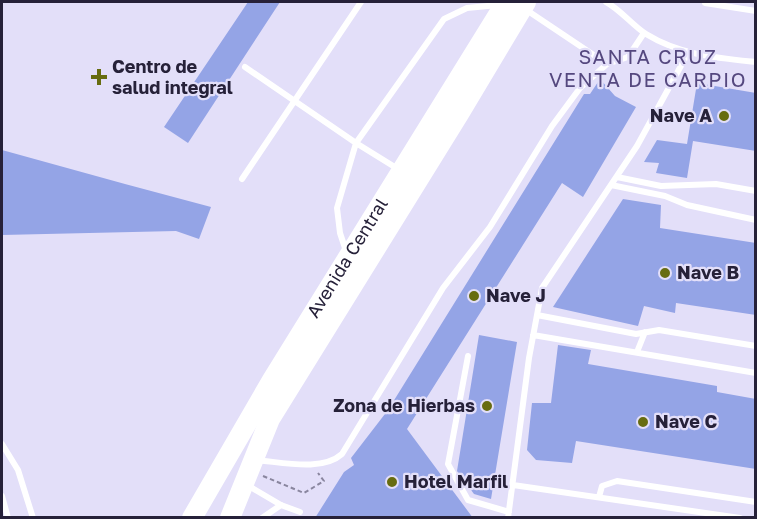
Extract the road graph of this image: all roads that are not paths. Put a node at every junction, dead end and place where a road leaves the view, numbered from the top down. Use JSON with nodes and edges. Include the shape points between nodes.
{"nodes":[{"id":1,"x":361,"y":2,"type":"edge"},
{"id":2,"x":606,"y":2,"type":"edge"},
{"id":3,"x":705,"y":3,"type":"edge"},
{"id":4,"x":515,"y":4,"type":"edge"},
{"id":5,"x":756,"y":11,"type":"edge"},
{"id":6,"x":644,"y":33,"type":"junction"},
{"id":7,"x":687,"y":53,"type":"junction"},
{"id":8,"x":756,"y":62,"type":"edge"},
{"id":9,"x":607,"y":64,"type":"junction"},
{"id":10,"x":245,"y":67,"type":"dead end"},
{"id":11,"x":295,"y":100,"type":"junction"},
{"id":12,"x":356,"y":143,"type":"junction"},
{"id":13,"x":401,"y":171,"type":"junction"},
{"id":14,"x":616,"y":177,"type":"junction"},
{"id":15,"x":242,"y":179,"type":"dead end"},
{"id":16,"x":611,"y":185,"type":"junction"},
{"id":17,"x":661,"y":186,"type":"junction"},
{"id":18,"x":756,"y":190,"type":"edge"},
{"id":19,"x":665,"y":196,"type":"junction"},
{"id":20,"x":756,"y":220,"type":"edge"},
{"id":21,"x":348,"y":257,"type":"junction"},
{"id":22,"x":537,"y":315,"type":"junction"},
{"id":23,"x":645,"y":332,"type":"junction"},
{"id":24,"x":533,"y":335,"type":"junction"},
{"id":25,"x":756,"y":346,"type":"edge"},
{"id":26,"x":637,"y":352,"type":"junction"},
{"id":27,"x":468,"y":356,"type":"dead end"},
{"id":28,"x":756,"y":373,"type":"edge"},
{"id":29,"x":2,"y":444,"type":"edge"},
{"id":30,"x":252,"y":460,"type":"junction"},
{"id":31,"x":244,"y":483,"type":"junction"},
{"id":32,"x":513,"y":485,"type":"junction"},
{"id":33,"x":2,"y":496,"type":"edge"},
{"id":34,"x":599,"y":497,"type":"junction"},
{"id":35,"x":756,"y":502,"type":"edge"},
{"id":36,"x":281,"y":505,"type":"junction"},
{"id":37,"x":300,"y":512,"type":"dead end"},
{"id":38,"x":509,"y":515,"type":"edge"},
{"id":39,"x":8,"y":518,"type":"edge"},
{"id":40,"x":33,"y":518,"type":"edge"},
{"id":41,"x":192,"y":518,"type":"edge"},
{"id":42,"x":230,"y":518,"type":"edge"},
{"id":43,"x":262,"y":518,"type":"edge"},
{"id":44,"x":740,"y":518,"type":"edge"}],
"edges":[{"from":1,"to":11,"type":"lane"},
{"from":2,"to":6,"type":"lane"},
{"from":3,"to":5,"type":"lane"},
{"from":4,"to":9,"type":"lane"},
{"from":4,"to":12,"type":"lane","via":[[467,8],[444,19]]},
{"from":4,"to":13,"type":"highway","name":"Avenida Central"},
{"from":4,"to":30,"type":"highway","name":"Avenida Central","via":[[459,114],[270,419]]},
{"from":6,"to":7,"type":"lane"},
{"from":6,"to":9,"type":"lane","via":[[628,57]]},
{"from":7,"to":8,"type":"lane"},
{"from":7,"to":14,"type":"lane"},
{"from":9,"to":30,"type":"lane","via":[[580,88],[552,126],[490,227],[443,288],[342,454],[321,465]]},
{"from":10,"to":11,"type":"lane"},
{"from":11,"to":12,"type":"lane"},
{"from":11,"to":15,"type":"lane"},
{"from":12,"to":13,"type":"lane"},
{"from":12,"to":21,"type":"lane","via":[[338,208],[340,233]]},
{"from":13,"to":21,"type":"highway","name":"Avenida Central"},
{"from":14,"to":16,"type":"lane"},
{"from":14,"to":17,"type":"lane"},
{"from":16,"to":19,"type":"lane"},
{"from":16,"to":22,"type":"lane","via":[[542,288]]},
{"from":17,"to":18,"type":"lane","via":[[716,184]]},
{"from":17,"to":19,"type":"lane"},
{"from":19,"to":20,"type":"lane","via":[[696,208]]},
{"from":21,"to":41,"type":"highway","name":"Avenida Central"},
{"from":22,"to":23,"type":"lane","via":[[636,334]]},
{"from":22,"to":24,"type":"lane"},
{"from":23,"to":25,"type":"lane","via":[[659,330]]},
{"from":23,"to":26,"type":"lane"},
{"from":24,"to":26,"type":"lane"},
{"from":24,"to":32,"type":"lane"},
{"from":26,"to":28,"type":"lane"},
{"from":27,"to":38,"type":"lane","via":[[448,465],[468,500]]},
{"from":29,"to":40,"type":"lane","via":[[18,470]]},
{"from":30,"to":31,"type":"highway","name":"Avenida Central"},
{"from":31,"to":36,"type":"lane"},
{"from":31,"to":42,"type":"highway","name":"Avenida Central"},
{"from":32,"to":34,"type":"lane"},
{"from":32,"to":38,"type":"lane"},
{"from":33,"to":39,"type":"lane"},
{"from":34,"to":35,"type":"lane","via":[[602,486],[616,482]]},
{"from":34,"to":44,"type":"lane"},
{"from":36,"to":37,"type":"lane"},
{"from":36,"to":43,"type":"lane"}]}
